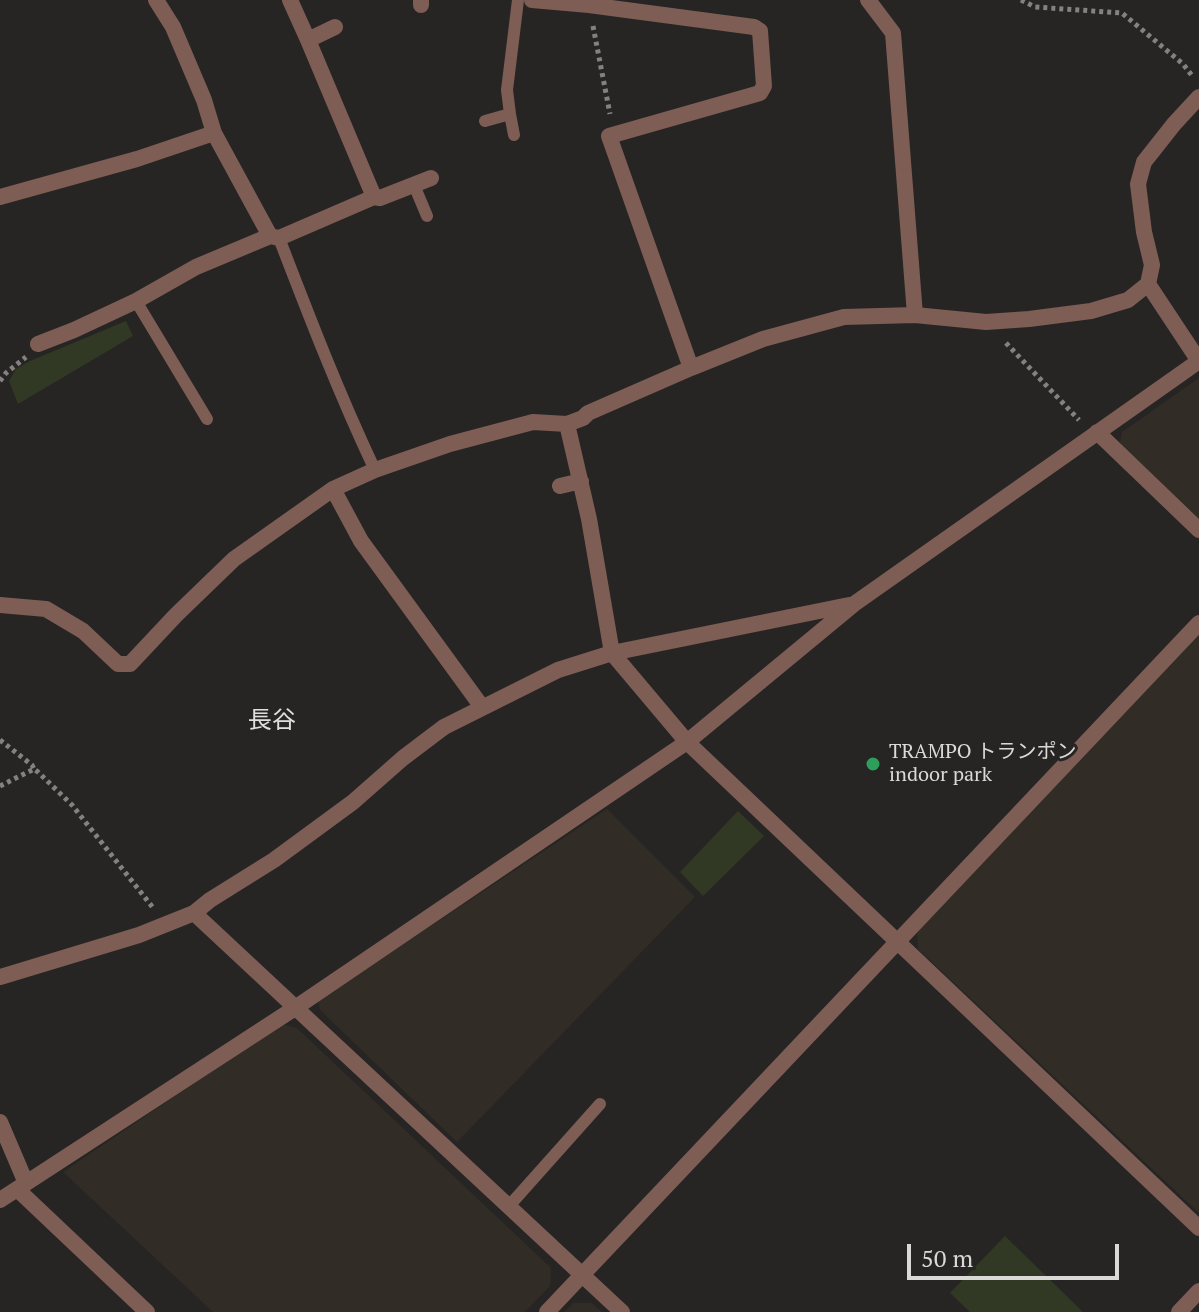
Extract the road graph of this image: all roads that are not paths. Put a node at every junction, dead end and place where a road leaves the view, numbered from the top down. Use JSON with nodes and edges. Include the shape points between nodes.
{"nodes":[{"id":1,"x":156,"y":0,"type":"edge"},
{"id":2,"x":290,"y":0,"type":"edge"},
{"id":3,"x":518,"y":0,"type":"edge"},
{"id":4,"x":532,"y":0,"type":"edge"},
{"id":5,"x":868,"y":0,"type":"edge"},
{"id":6,"x":335,"y":27,"type":"dead end"},
{"id":7,"x":308,"y":40,"type":"junction"},
{"id":8,"x":1199,"y":97,"type":"edge"},
{"id":9,"x":510,"y":114,"type":"junction"},
{"id":10,"x":485,"y":121,"type":"dead end"},
{"id":11,"x":214,"y":133,"type":"junction"},
{"id":12,"x":514,"y":135,"type":"dead end"},
{"id":13,"x":431,"y":178,"type":"dead end"},
{"id":14,"x":414,"y":185,"type":"junction"},
{"id":15,"x":0,"y":197,"type":"edge"},
{"id":16,"x":374,"y":197,"type":"junction"},
{"id":17,"x":427,"y":216,"type":"dead end"},
{"id":18,"x":274,"y":237,"type":"junction"},
{"id":19,"x":1148,"y":284,"type":"junction"},
{"id":20,"x":136,"y":301,"type":"junction"},
{"id":21,"x":915,"y":315,"type":"junction"},
{"id":22,"x":38,"y":344,"type":"road end"},
{"id":23,"x":1199,"y":361,"type":"edge"},
{"id":24,"x":691,"y":368,"type":"junction"},
{"id":25,"x":207,"y":419,"type":"dead end"},
{"id":26,"x":567,"y":424,"type":"junction"},
{"id":27,"x":1095,"y":434,"type":"junction"},
{"id":28,"x":375,"y":470,"type":"junction"},
{"id":29,"x":581,"y":481,"type":"junction"},
{"id":30,"x":560,"y":486,"type":"dead end"},
{"id":31,"x":333,"y":489,"type":"junction"},
{"id":32,"x":1199,"y":530,"type":"edge"},
{"id":33,"x":854,"y":604,"type":"junction"},
{"id":34,"x":0,"y":605,"type":"edge"},
{"id":35,"x":1199,"y":623,"type":"edge"},
{"id":36,"x":612,"y":653,"type":"junction"},
{"id":37,"x":482,"y":707,"type":"junction"},
{"id":38,"x":687,"y":742,"type":"junction"},
{"id":39,"x":194,"y":913,"type":"junction"},
{"id":40,"x":897,"y":942,"type":"junction"},
{"id":41,"x":0,"y":977,"type":"edge"},
{"id":42,"x":295,"y":1008,"type":"junction"},
{"id":43,"x":600,"y":1104,"type":"dead end"},
{"id":44,"x":0,"y":1122,"type":"edge"},
{"id":45,"x":22,"y":1186,"type":"junction"},
{"id":46,"x":0,"y":1200,"type":"edge"},
{"id":47,"x":509,"y":1206,"type":"junction"},
{"id":48,"x":1199,"y":1228,"type":"edge"},
{"id":49,"x":582,"y":1275,"type":"junction"},
{"id":50,"x":1199,"y":1291,"type":"edge"},
{"id":51,"x":147,"y":1312,"type":"edge"},
{"id":52,"x":547,"y":1312,"type":"edge"},
{"id":53,"x":622,"y":1312,"type":"edge"},
{"id":54,"x":1179,"y":1312,"type":"edge"}],
"edges":[{"from":1,"to":11,"type":"street","via":[[173,27]]},
{"from":2,"to":7,"type":"street"},
{"from":3,"to":9,"type":"lane","via":[[507,90]]},
{"from":4,"to":24,"type":"street","via":[[760,31],[760,93],[609,136]]},
{"from":5,"to":21,"type":"street","via":[[893,33]]},
{"from":6,"to":7,"type":"street"},
{"from":7,"to":16,"type":"street"},
{"from":8,"to":19,"type":"street","via":[[1144,162],[1138,184],[1152,265]]},
{"from":9,"to":10,"type":"lane"},
{"from":9,"to":12,"type":"lane"},
{"from":11,"to":15,"type":"street"},
{"from":11,"to":18,"type":"street"},
{"from":13,"to":14,"type":"street"},
{"from":14,"to":16,"type":"street"},
{"from":14,"to":17,"type":"lane"},
{"from":16,"to":18,"type":"street"},
{"from":18,"to":20,"type":"street","via":[[196,267]]},
{"from":18,"to":28,"type":"lane"},
{"from":19,"to":21,"type":"street","via":[[1128,300],[1091,311],[986,322]]},
{"from":19,"to":23,"type":"street"},
{"from":20,"to":22,"type":"street"},
{"from":20,"to":25,"type":"lane"},
{"from":21,"to":24,"type":"street","via":[[844,317],[763,339]]},
{"from":23,"to":27,"type":"street"},
{"from":24,"to":26,"type":"street"},
{"from":26,"to":28,"type":"street","via":[[515,426]]},
{"from":26,"to":29,"type":"street"},
{"from":27,"to":32,"type":"street"},
{"from":27,"to":33,"type":"street"},
{"from":28,"to":31,"type":"street"},
{"from":29,"to":30,"type":"street"},
{"from":29,"to":36,"type":"street"},
{"from":31,"to":34,"type":"street","via":[[234,559],[130,664],[118,664],[83,631],[46,609]]},
{"from":31,"to":37,"type":"street","via":[[361,541]]},
{"from":33,"to":36,"type":"street"},
{"from":33,"to":38,"type":"street"},
{"from":35,"to":40,"type":"street"},
{"from":36,"to":37,"type":"street","via":[[558,670]]},
{"from":36,"to":38,"type":"street"},
{"from":37,"to":39,"type":"street","via":[[444,727],[353,802]]},
{"from":38,"to":40,"type":"street"},
{"from":38,"to":42,"type":"street"},
{"from":39,"to":41,"type":"street"},
{"from":39,"to":42,"type":"street"},
{"from":40,"to":48,"type":"street"},
{"from":40,"to":49,"type":"street"},
{"from":42,"to":45,"type":"street"},
{"from":42,"to":47,"type":"street"},
{"from":43,"to":47,"type":"lane"},
{"from":44,"to":45,"type":"street"},
{"from":45,"to":46,"type":"street"},
{"from":45,"to":51,"type":"street"},
{"from":47,"to":49,"type":"street"},
{"from":49,"to":52,"type":"street"},
{"from":49,"to":53,"type":"street"},
{"from":50,"to":54,"type":"street"}]}
